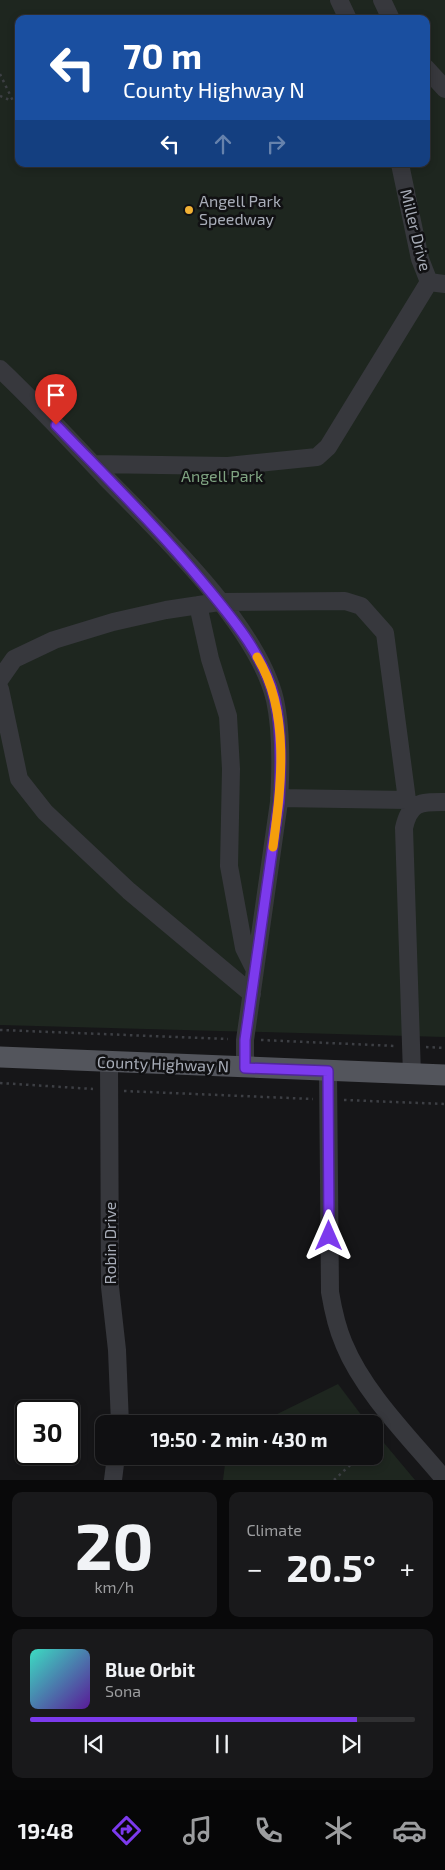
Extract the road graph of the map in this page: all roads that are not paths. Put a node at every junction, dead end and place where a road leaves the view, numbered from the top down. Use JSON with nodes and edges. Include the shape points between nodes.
{"nodes":[{"id":1,"x":339,"y":0,"type":"edge"},
{"id":2,"x":382,"y":0,"type":"edge"},
{"id":3,"x":346,"y":15,"type":"edge"},
{"id":4,"x":389,"y":15,"type":"edge"},
{"id":5,"x":430,"y":72,"type":"edge"},
{"id":6,"x":445,"y":89,"type":"edge"},
{"id":7,"x":401,"y":167,"type":"edge"},
{"id":8,"x":437,"y":283,"type":"edge"},
{"id":9,"x":0,"y":369,"type":"edge"},
{"id":10,"x":93,"y":464,"type":"junction"},
{"id":11,"x":219,"y":602,"type":"junction"},
{"id":12,"x":198,"y":605,"type":"junction"},
{"id":13,"x":3,"y":668,"type":"edge"},
{"id":14,"x":0,"y":689,"type":"edge"},
{"id":15,"x":279,"y":798,"type":"junction"},
{"id":16,"x":445,"y":802,"type":"edge"},
{"id":17,"x":255,"y":970,"type":"junction"},
{"id":18,"x":252,"y":994,"type":"junction"},
{"id":19,"x":0,"y":1057,"type":"edge"},
{"id":20,"x":109,"y":1062,"type":"junction"},
{"id":21,"x":245,"y":1068,"type":"junction"},
{"id":22,"x":328,"y":1071,"type":"junction"},
{"id":23,"x":412,"y":1075,"type":"junction"},
{"id":24,"x":445,"y":1075,"type":"edge"},
{"id":25,"x":120,"y":1415,"type":"edge"},
{"id":26,"x":115,"y":1465,"type":"edge"},
{"id":27,"x":113,"y":1480,"type":"edge"},
{"id":28,"x":445,"y":1480,"type":"edge"}],
"edges":[{"from":1,"to":3,"type":"street"},
{"from":2,"to":4,"type":"street"},
{"from":5,"to":6,"type":"street"},
{"from":7,"to":8,"type":"street","name":"Miller Drive","via":[[420,259]]},
{"from":8,"to":10,"type":"street","via":[[328,447],[317,457],[228,466]]},
{"from":9,"to":10,"type":"street"},
{"from":10,"to":11,"type":"street","via":[[174,548]]},
{"from":11,"to":12,"type":"street"},
{"from":11,"to":15,"type":"street","via":[[259,660],[274,699],[281,775]]},
{"from":11,"to":15,"type":"street","via":[[345,601],[361,606],[386,633],[408,800]]},
{"from":12,"to":13,"type":"street","via":[[112,622],[54,640],[14,659]]},
{"from":12,"to":17,"type":"street","via":[[210,659],[228,716],[231,769],[228,866],[244,948]]},
{"from":14,"to":18,"type":"street","via":[[19,780],[45,812],[129,891]]},
{"from":15,"to":17,"type":"street"},
{"from":16,"to":23,"type":"street","via":[[422,802],[415,806],[407,814],[404,828]]},
{"from":17,"to":18,"type":"street"},
{"from":18,"to":21,"type":"street","via":[[245,1040]]},
{"from":19,"to":20,"type":"main road","name":"County Highway N"},
{"from":20,"to":21,"type":"main road","name":"County Highway N"},
{"from":20,"to":25,"type":"street","name":"Robin Drive","via":[[110,1287]]},
{"from":21,"to":22,"type":"main road","name":"County Highway N"},
{"from":22,"to":23,"type":"main road","name":"County Highway N"},
{"from":22,"to":28,"type":"street","via":[[330,1292],[336,1321],[344,1344],[371,1392]]},
{"from":23,"to":24,"type":"main road","name":"County Highway N"},
{"from":26,"to":27,"type":"street"}]}
